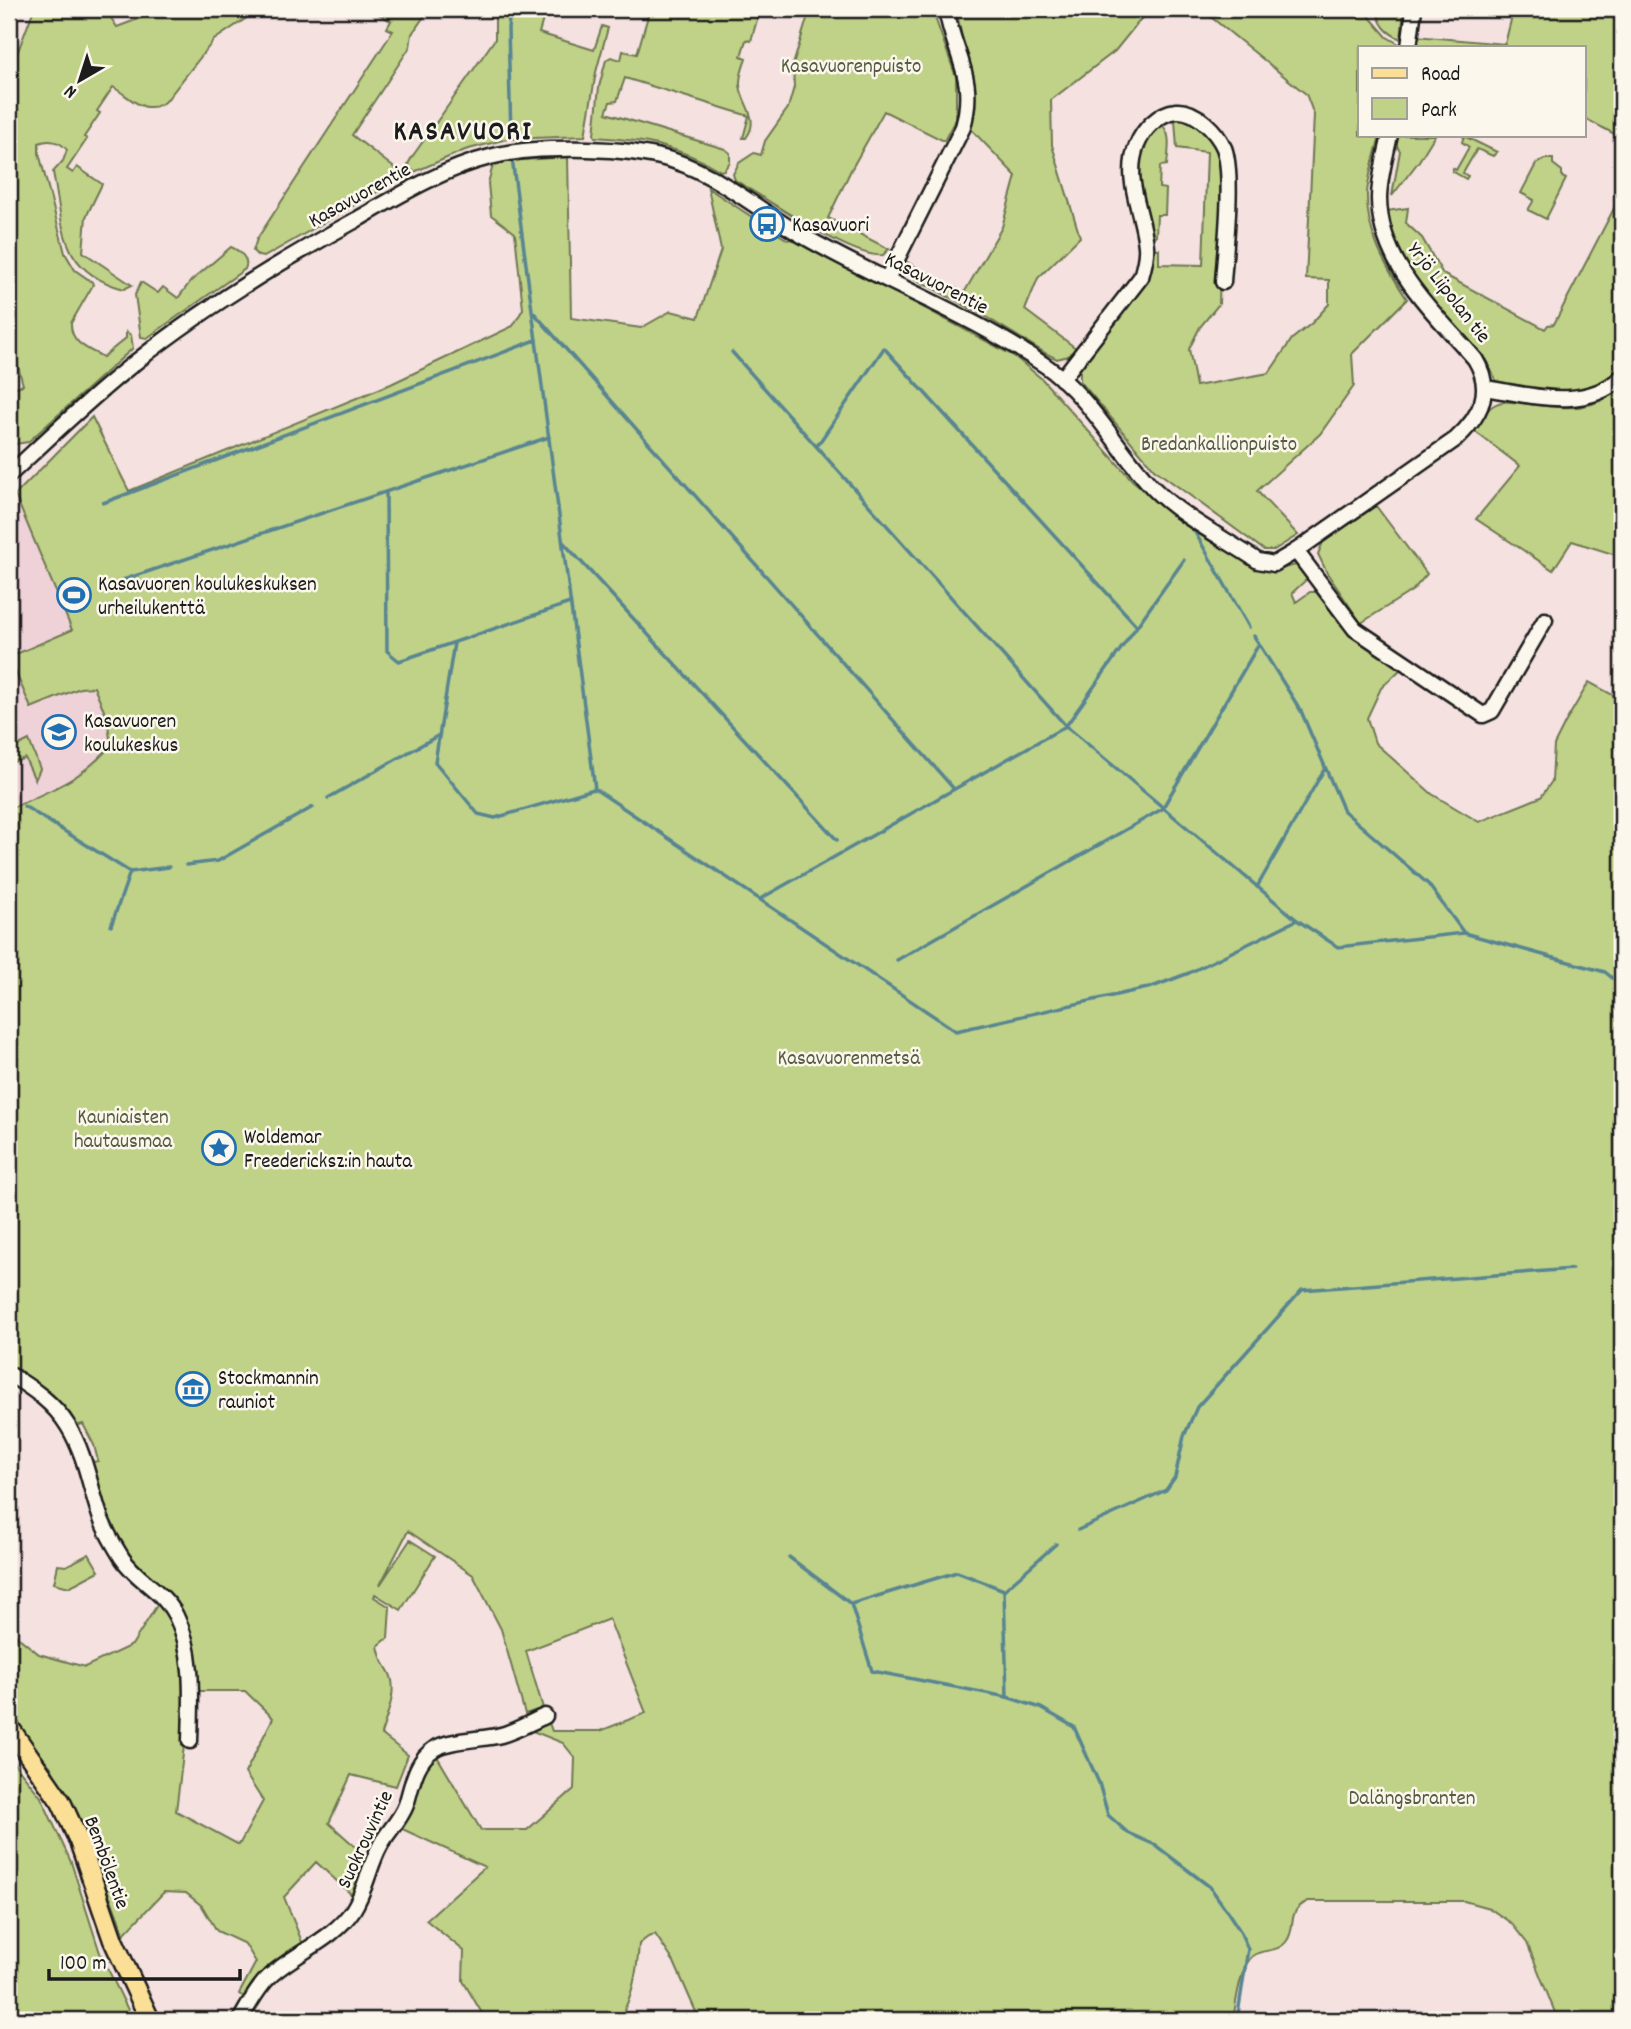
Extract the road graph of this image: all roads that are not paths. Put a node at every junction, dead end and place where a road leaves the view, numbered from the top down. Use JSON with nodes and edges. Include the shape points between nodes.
{"nodes":[{"id":1,"x":946,"y":9,"type":"edge"},
{"id":2,"x":1414,"y":9,"type":"edge"},
{"id":3,"x":1409,"y":46,"type":"edge"},
{"id":4,"x":1390,"y":136,"type":"edge"},
{"id":5,"x":887,"y":279,"type":"junction"},
{"id":6,"x":1223,"y":282,"type":"dead end"},
{"id":7,"x":1622,"y":377,"type":"edge"},
{"id":8,"x":1062,"y":379,"type":"junction"},
{"id":9,"x":1485,"y":388,"type":"junction"},
{"id":10,"x":10,"y":470,"type":"edge"},
{"id":11,"x":1296,"y":551,"type":"junction"},
{"id":12,"x":1545,"y":620,"type":"dead end"},
{"id":13,"x":9,"y":1374,"type":"edge"},
{"id":14,"x":545,"y":1716,"type":"dead end"},
{"id":15,"x":9,"y":1727,"type":"edge"},
{"id":16,"x":190,"y":1741,"type":"dead end"},
{"id":17,"x":150,"y":2020,"type":"edge"},
{"id":18,"x":240,"y":2020,"type":"edge"}],
"edges":[{"from":1,"to":5,"type":"street","via":[[965,73],[968,107],[963,127]]},
{"from":2,"to":3,"type":"street"},
{"from":4,"to":9,"type":"street","name":"Yrjö Liipolan tie","via":[[1379,195],[1388,246],[1412,284],[1475,359]]},
{"from":5,"to":8,"type":"street","name":"Kasavuorentie","via":[[1006,341]]},
{"from":5,"to":10,"type":"street","name":"Kasavuorentie","via":[[665,158],[592,149],[491,156],[432,178],[251,280],[135,363]]},
{"from":6,"to":8,"type":"street","via":[[1225,150],[1208,125],[1186,111],[1174,111],[1142,135],[1132,159],[1133,190],[1146,246],[1141,277]]},
{"from":7,"to":9,"type":"street","via":[[1600,392],[1576,399]]},
{"from":8,"to":11,"type":"street","name":"Kasavuorentie","via":[[1174,507],[1258,561],[1274,564]]},
{"from":9,"to":11,"type":"street","via":[[1475,418],[1456,439]]},
{"from":11,"to":12,"type":"street","via":[[1355,629],[1483,715],[1492,710]]},
{"from":13,"to":16,"type":"street","via":[[37,1392],[70,1428],[110,1539],[130,1571],[165,1598],[177,1616],[188,1651]]},
{"from":14,"to":18,"type":"street","name":"Suokrouvintie","via":[[505,1734],[446,1744],[426,1755],[352,1911],[320,1942],[268,1978]]},
{"from":15,"to":17,"type":"main road","name":"Bembölentie","via":[[61,1802],[113,1940]]}]}
